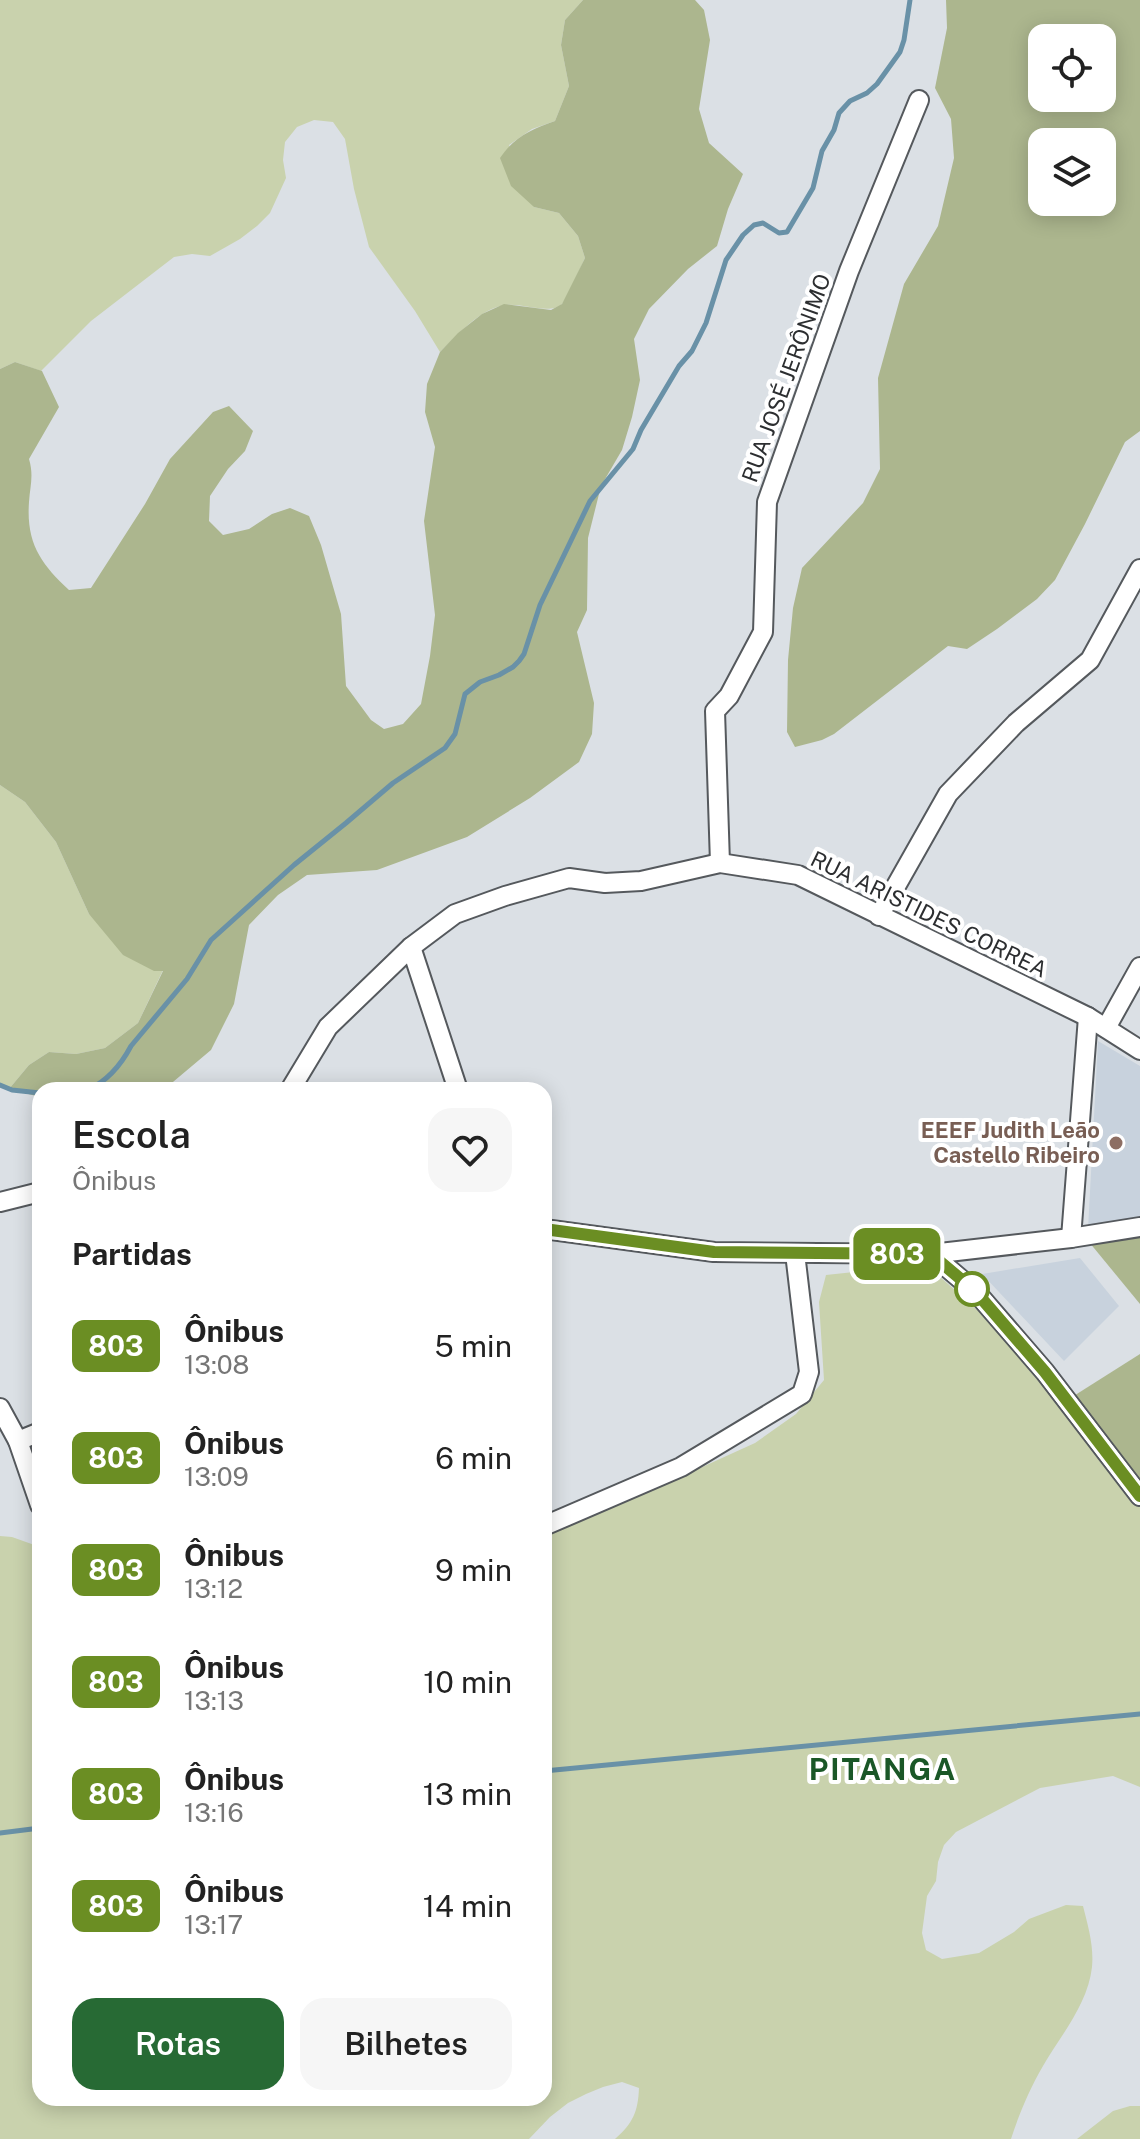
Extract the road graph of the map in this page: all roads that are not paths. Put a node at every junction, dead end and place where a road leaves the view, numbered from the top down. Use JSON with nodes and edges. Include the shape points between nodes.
{"nodes":[{"id":1,"x":919,"y":100,"type":"dead end"},
{"id":2,"x":1140,"y":569,"type":"edge"},
{"id":3,"x":720,"y":863,"type":"junction"},
{"id":4,"x":879,"y":916,"type":"junction"},
{"id":5,"x":411,"y":947,"type":"junction"},
{"id":6,"x":1140,"y":967,"type":"edge"},
{"id":7,"x":1088,"y":1017,"type":"junction"},
{"id":8,"x":1106,"y":1028,"type":"junction"},
{"id":9,"x":1140,"y":1050,"type":"edge"},
{"id":10,"x":295,"y":1082,"type":"edge"},
{"id":11,"x":455,"y":1082,"type":"edge"},
{"id":12,"x":32,"y":1194,"type":"edge"},
{"id":13,"x":0,"y":1202,"type":"edge"},
{"id":14,"x":1140,"y":1227,"type":"edge"},
{"id":15,"x":552,"y":1230,"type":"edge"},
{"id":16,"x":1071,"y":1238,"type":"junction"},
{"id":17,"x":795,"y":1253,"type":"junction"},
{"id":18,"x":931,"y":1254,"type":"junction"},
{"id":19,"x":0,"y":1408,"type":"edge"},
{"id":20,"x":32,"y":1435,"type":"edge"},
{"id":21,"x":18,"y":1441,"type":"junction"},
{"id":22,"x":32,"y":1482,"type":"edge"},
{"id":23,"x":1140,"y":1496,"type":"edge"},
{"id":24,"x":552,"y":1522,"type":"edge"}],
"edges":[{"from":1,"to":3,"type":"street","name":"RUA JOSÉ JERÔNIMO","via":[[849,271],[767,502],[763,632],[729,696],[715,711]]},
{"from":2,"to":4,"type":"street","via":[[1090,660],[1016,723],[948,794]]},
{"from":3,"to":4,"type":"street","name":"RUA ARISTIDES CORREA","via":[[798,875]]},
{"from":3,"to":5,"type":"street","name":"RUA ARISTIDES CORREA","via":[[641,881],[569,878],[455,914]]},
{"from":4,"to":7,"type":"street","name":"RUA ARISTIDES CORREA"},
{"from":5,"to":10,"type":"street","name":"RUA ARISTIDES CORREA","via":[[328,1027]]},
{"from":5,"to":11,"type":"street"},
{"from":6,"to":8,"type":"street"},
{"from":7,"to":8,"type":"street","name":"RUA ARISTIDES CORREA"},
{"from":7,"to":16,"type":"street"},
{"from":8,"to":9,"type":"street","name":"RUA ARISTIDES CORREA"},
{"from":12,"to":13,"type":"street"},
{"from":14,"to":16,"type":"street"},
{"from":15,"to":17,"type":"street","via":[[714,1252]]},
{"from":16,"to":18,"type":"street"},
{"from":17,"to":18,"type":"street"},
{"from":17,"to":24,"type":"street","via":[[809,1372],[802,1394],[681,1467]]},
{"from":18,"to":23,"type":"street","via":[[976,1292]]},
{"from":19,"to":21,"type":"street"},
{"from":20,"to":21,"type":"street"},
{"from":21,"to":22,"type":"street"}]}
